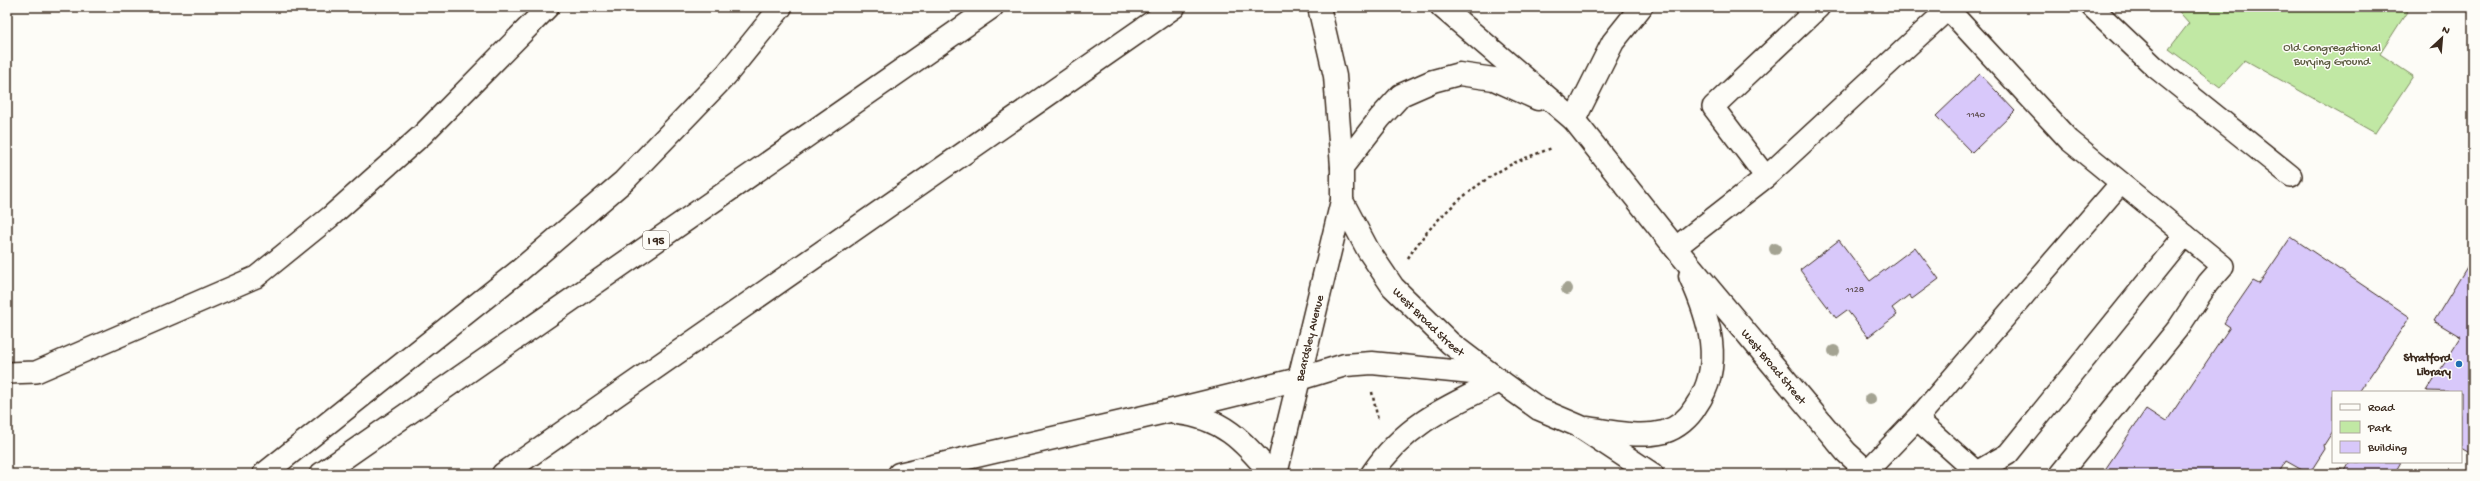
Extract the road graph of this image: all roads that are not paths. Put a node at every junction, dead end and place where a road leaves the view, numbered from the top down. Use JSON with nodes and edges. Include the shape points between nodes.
{"nodes":[{"id":1,"x":548,"y":7,"type":"edge"},
{"id":2,"x":781,"y":7,"type":"edge"},
{"id":3,"x":992,"y":7,"type":"edge"},
{"id":4,"x":1174,"y":7,"type":"edge"},
{"id":5,"x":1319,"y":7,"type":"edge"},
{"id":6,"x":1442,"y":7,"type":"edge"},
{"id":7,"x":1641,"y":7,"type":"edge"},
{"id":8,"x":1819,"y":7,"type":"edge"},
{"id":9,"x":2092,"y":7,"type":"edge"},
{"id":10,"x":1949,"y":8,"type":"edge"},
{"id":11,"x":1567,"y":115,"type":"junction"},
{"id":12,"x":1342,"y":167,"type":"junction"},
{"id":13,"x":2291,"y":176,"type":"dead end"},
{"id":14,"x":1766,"y":177,"type":"junction"},
{"id":15,"x":2121,"y":183,"type":"junction"},
{"id":16,"x":1342,"y":201,"type":"junction"},
{"id":17,"x":2185,"y":235,"type":"junction"},
{"id":18,"x":1678,"y":252,"type":"junction"},
{"id":19,"x":7,"y":373,"type":"edge"},
{"id":20,"x":1496,"y":378,"type":"junction"},
{"id":21,"x":1299,"y":379,"type":"junction"},
{"id":22,"x":1166,"y":412,"type":"junction"},
{"id":23,"x":1917,"y":419,"type":"junction"},
{"id":24,"x":1579,"y":426,"type":"junction"},
{"id":25,"x":1869,"y":472,"type":"edge"},
{"id":26,"x":1974,"y":473,"type":"edge"},
{"id":27,"x":264,"y":474,"type":"edge"},
{"id":28,"x":321,"y":474,"type":"edge"},
{"id":29,"x":503,"y":474,"type":"edge"},
{"id":30,"x":899,"y":474,"type":"edge"},
{"id":31,"x":1271,"y":474,"type":"edge"},
{"id":32,"x":1276,"y":474,"type":"edge"},
{"id":33,"x":1372,"y":474,"type":"edge"},
{"id":34,"x":1652,"y":474,"type":"edge"},
{"id":35,"x":2060,"y":474,"type":"edge"}],
"edges":[{"from":1,"to":19,"type":"lane","via":[[422,135],[330,217],[256,277],[36,372]]},
{"from":2,"to":27,"type":"main road","via":[[726,75],[624,181],[520,270]]},
{"from":3,"to":28,"type":"main road","number":"I 95"},
{"from":4,"to":29,"type":"main road"},
{"from":5,"to":12,"type":"main road","name":"West Broad Street","via":[[1335,76]]},
{"from":6,"to":11,"type":"main road","name":"West Broad Street"},
{"from":7,"to":11,"type":"main road","via":[[1613,42]]},
{"from":8,"to":14,"type":"lane","via":[[1713,107]]},
{"from":9,"to":13,"type":"lane","via":[[2155,67]]},
{"from":10,"to":14,"type":"lane"},
{"from":10,"to":15,"type":"lane","via":[[2069,140]]},
{"from":11,"to":12,"type":"main road","name":"West Broad Street","via":[[1494,79],[1459,74],[1433,81],[1401,95]]},
{"from":11,"to":18,"type":"main road","name":"West Broad Street"},
{"from":12,"to":16,"type":"main road","name":"West Broad Street"},
{"from":14,"to":18,"type":"lane"},
{"from":15,"to":17,"type":"lane"},
{"from":15,"to":23,"type":"lane"},
{"from":16,"to":20,"type":"main road","name":"West Broad Street","via":[[1368,250],[1393,287],[1450,343]]},
{"from":16,"to":21,"type":"main road","name":"Beardsley Avenue"},
{"from":17,"to":26,"type":"lane","via":[[2008,454]]},
{"from":17,"to":35,"type":"lane","via":[[2223,266],[2208,283],[2179,327]]},
{"from":18,"to":24,"type":"main road","name":"West Broad Street","via":[[1699,295],[1711,334],[1711,371],[1700,401],[1679,425],[1662,432],[1625,434]]},
{"from":18,"to":25,"type":"main road","name":"West Broad Street","via":[[1846,452]]},
{"from":20,"to":21,"type":"main road","via":[[1372,363],[1345,365]]},
{"from":20,"to":24,"type":"main road","name":"West Broad Street","via":[[1539,409]]},
{"from":20,"to":33,"type":"main road","via":[[1435,412],[1390,449]]},
{"from":21,"to":22,"type":"main road"},
{"from":21,"to":32,"type":"main road","name":"Beardsley Avenue"},
{"from":22,"to":30,"type":"main road"},
{"from":22,"to":31,"type":"main road","via":[[1204,417],[1217,422],[1252,451]]},
{"from":23,"to":25,"type":"lane"},
{"from":23,"to":26,"type":"lane"},
{"from":24,"to":34,"type":"main road","name":"West Broad Street"}]}
